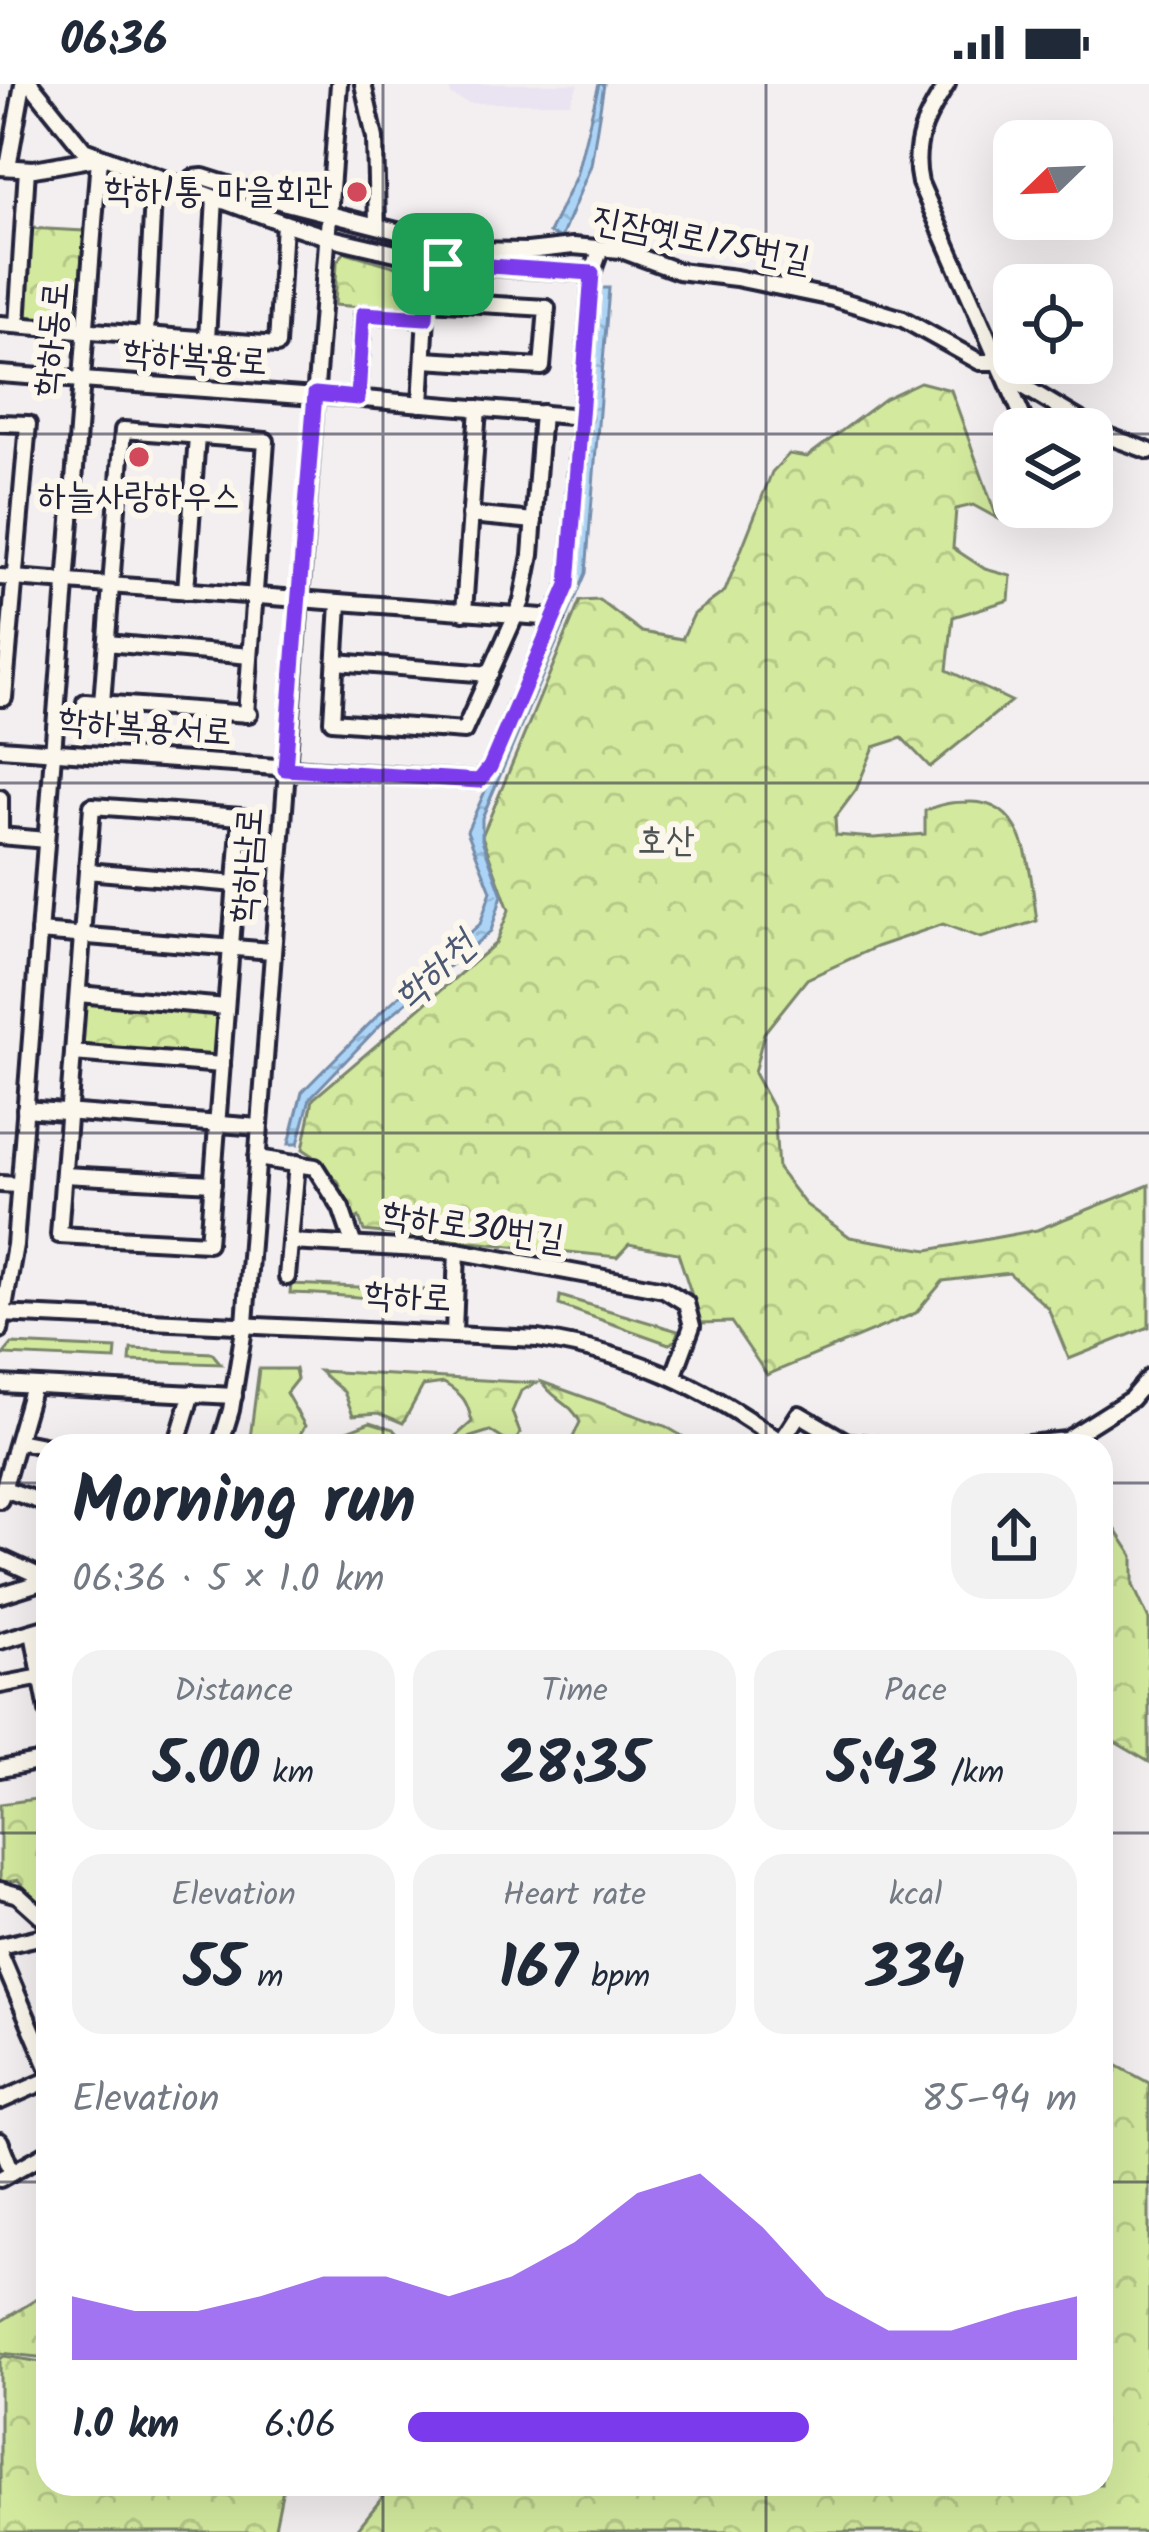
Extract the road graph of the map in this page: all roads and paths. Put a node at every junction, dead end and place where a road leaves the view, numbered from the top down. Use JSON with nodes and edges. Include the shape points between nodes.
{"nodes":[{"id":1,"x":27,"y":84,"type":"edge"},
{"id":2,"x":339,"y":84,"type":"edge"},
{"id":3,"x":363,"y":84,"type":"edge"},
{"id":4,"x":946,"y":84,"type":"edge"},
{"id":5,"x":99,"y":158,"type":"junction"},
{"id":6,"x":4,"y":167,"type":"edge"},
{"id":7,"x":27,"y":169,"type":"junction"},
{"id":8,"x":154,"y":176,"type":"junction"},
{"id":9,"x":186,"y":188,"type":"junction"},
{"id":10,"x":215,"y":198,"type":"junction"},
{"id":11,"x":329,"y":214,"type":"junction"},
{"id":12,"x":284,"y":223,"type":"junction"},
{"id":13,"x":377,"y":224,"type":"junction"},
{"id":14,"x":327,"y":237,"type":"junction"},
{"id":15,"x":600,"y":251,"type":"junction"},
{"id":16,"x":429,"y":262,"type":"junction"},
{"id":17,"x":592,"y":273,"type":"junction"},
{"id":18,"x":427,"y":309,"type":"junction"},
{"id":19,"x":8,"y":324,"type":"edge"},
{"id":20,"x":84,"y":330,"type":"junction"},
{"id":21,"x":146,"y":334,"type":"junction"},
{"id":22,"x":207,"y":339,"type":"junction"},
{"id":23,"x":993,"y":345,"type":"edge"},
{"id":24,"x":424,"y":360,"type":"junction"},
{"id":25,"x":993,"y":366,"type":"edge"},
{"id":26,"x":0,"y":374,"type":"edge"},
{"id":27,"x":80,"y":380,"type":"junction"},
{"id":28,"x":1027,"y":384,"type":"edge"},
{"id":29,"x":315,"y":396,"type":"junction"},
{"id":30,"x":358,"y":398,"type":"junction"},
{"id":31,"x":421,"y":404,"type":"junction"},
{"id":32,"x":478,"y":408,"type":"junction"},
{"id":33,"x":542,"y":413,"type":"junction"},
{"id":34,"x":582,"y":417,"type":"junction"},
{"id":35,"x":0,"y":422,"type":"edge"},
{"id":36,"x":197,"y":436,"type":"junction"},
{"id":37,"x":1149,"y":451,"type":"edge"},
{"id":38,"x":470,"y":515,"type":"junction"},
{"id":39,"x":534,"y":521,"type":"junction"},
{"id":40,"x":8,"y":578,"type":"edge"},
{"id":41,"x":65,"y":581,"type":"junction"},
{"id":42,"x":111,"y":585,"type":"junction"},
{"id":43,"x":186,"y":591,"type":"junction"},
{"id":44,"x":255,"y":596,"type":"junction"},
{"id":45,"x":299,"y":600,"type":"junction"},
{"id":46,"x":340,"y":603,"type":"junction"},
{"id":47,"x":464,"y":612,"type":"junction"},
{"id":48,"x":516,"y":615,"type":"junction"},
{"id":49,"x":556,"y":618,"type":"junction"},
{"id":50,"x":4,"y":639,"type":"edge"},
{"id":51,"x":107,"y":643,"type":"junction"},
{"id":52,"x":250,"y":656,"type":"junction"},
{"id":53,"x":336,"y":662,"type":"junction"},
{"id":54,"x":490,"y":674,"type":"junction"},
{"id":55,"x":0,"y":698,"type":"edge"},
{"id":56,"x":0,"y":748,"type":"edge"},
{"id":57,"x":53,"y":752,"type":"junction"},
{"id":58,"x":285,"y":769,"type":"junction"},
{"id":59,"x":0,"y":798,"type":"edge"},
{"id":60,"x":0,"y":836,"type":"edge"},
{"id":61,"x":46,"y":840,"type":"junction"},
{"id":62,"x":87,"y":871,"type":"junction"},
{"id":63,"x":236,"y":884,"type":"junction"},
{"id":64,"x":39,"y":932,"type":"junction"},
{"id":65,"x":82,"y":936,"type":"junction"},
{"id":66,"x":231,"y":948,"type":"junction"},
{"id":67,"x":272,"y":951,"type":"junction"},
{"id":68,"x":77,"y":994,"type":"junction"},
{"id":69,"x":226,"y":1007,"type":"junction"},
{"id":70,"x":73,"y":1053,"type":"junction"},
{"id":71,"x":222,"y":1065,"type":"junction"},
{"id":72,"x":25,"y":1109,"type":"junction"},
{"id":73,"x":68,"y":1113,"type":"junction"},
{"id":74,"x":217,"y":1124,"type":"junction"},
{"id":75,"x":259,"y":1126,"type":"junction"},
{"id":76,"x":257,"y":1159,"type":"junction"},
{"id":77,"x":297,"y":1163,"type":"junction"},
{"id":78,"x":64,"y":1174,"type":"junction"},
{"id":79,"x":213,"y":1183,"type":"junction"},
{"id":80,"x":0,"y":1184,"type":"edge"},
{"id":81,"x":19,"y":1185,"type":"junction"},
{"id":82,"x":290,"y":1242,"type":"junction"},
{"id":83,"x":353,"y":1243,"type":"junction"},
{"id":84,"x":457,"y":1251,"type":"junction"},
{"id":85,"x":287,"y":1276,"type":"dead end"},
{"id":86,"x":2,"y":1319,"type":"edge"},
{"id":87,"x":244,"y":1323,"type":"junction"},
{"id":88,"x":454,"y":1334,"type":"junction"},
{"id":89,"x":674,"y":1376,"type":"junction"},
{"id":90,"x":1149,"y":1378,"type":"edge"},
{"id":91,"x":0,"y":1384,"type":"edge"},
{"id":92,"x":33,"y":1386,"type":"junction"},
{"id":93,"x":192,"y":1393,"type":"junction"},
{"id":94,"x":234,"y":1396,"type":"junction"},
{"id":95,"x":180,"y":1434,"type":"edge"},
{"id":96,"x":223,"y":1434,"type":"edge"},
{"id":97,"x":768,"y":1434,"type":"edge"},
{"id":98,"x":789,"y":1434,"type":"edge"},
{"id":99,"x":833,"y":1434,"type":"edge"},
{"id":100,"x":1076,"y":1434,"type":"edge"},
{"id":101,"x":18,"y":1441,"type":"junction"},
{"id":102,"x":36,"y":1445,"type":"edge"},
{"id":103,"x":2,"y":1495,"type":"edge"},
{"id":104,"x":36,"y":1502,"type":"edge"},
{"id":105,"x":0,"y":1558,"type":"edge"},
{"id":106,"x":36,"y":1574,"type":"edge"},
{"id":107,"x":36,"y":1584,"type":"edge"},
{"id":108,"x":0,"y":1595,"type":"edge"},
{"id":109,"x":36,"y":1631,"type":"edge"},
{"id":110,"x":0,"y":1641,"type":"edge"},
{"id":111,"x":0,"y":1685,"type":"edge"},
{"id":112,"x":36,"y":1685,"type":"edge"},
{"id":113,"x":36,"y":1762,"type":"edge"},
{"id":114,"x":0,"y":1769,"type":"edge"},
{"id":115,"x":0,"y":1890,"type":"edge"},
{"id":116,"x":36,"y":1911,"type":"edge"},
{"id":117,"x":36,"y":1939,"type":"edge"},
{"id":118,"x":0,"y":1950,"type":"edge"},
{"id":119,"x":36,"y":2038,"type":"edge"},
{"id":120,"x":36,"y":2085,"type":"edge"},
{"id":121,"x":0,"y":2101,"type":"edge"},
{"id":122,"x":0,"y":2141,"type":"edge"},
{"id":123,"x":36,"y":2159,"type":"edge"},
{"id":124,"x":6,"y":2176,"type":"edge"}],
"edges":[{"from":1,"to":5,"type":"street"},
{"from":1,"to":6,"type":"street"},
{"from":2,"to":11,"type":"street","name":"학하남로"},
{"from":3,"to":13,"type":"street","via":[[375,138]]},
{"from":4,"to":23,"type":"street","via":[[915,159]]},
{"from":5,"to":7,"type":"street"},
{"from":5,"to":8,"type":"street"},
{"from":5,"to":20,"type":"street","name":"학하동로"},
{"from":6,"to":7,"type":"street"},
{"from":7,"to":19,"type":"street"},
{"from":8,"to":9,"type":"street"},
{"from":8,"to":21,"type":"street"},
{"from":9,"to":10,"type":"street"},
{"from":9,"to":11,"type":"street","name":"진잠옛로175번길","via":[[203,177]]},
{"from":10,"to":12,"type":"street"},
{"from":10,"to":22,"type":"street"},
{"from":11,"to":13,"type":"street","name":"진잠옛로175번길"},
{"from":11,"to":14,"type":"street","name":"학하남로"},
{"from":12,"to":14,"type":"street"},
{"from":12,"to":22,"type":"street","via":[[277,345]]},
{"from":13,"to":15,"type":"street","name":"진잠옛로175번길","via":[[472,250]]},
{"from":14,"to":16,"type":"street"},
{"from":14,"to":29,"type":"street","name":"학하남로"},
{"from":15,"to":17,"type":"street"},
{"from":15,"to":25,"type":"street","name":"진잠옛로175번길","via":[[879,310]]},
{"from":16,"to":17,"type":"street"},
{"from":16,"to":18,"type":"street"},
{"from":17,"to":34,"type":"street"},
{"from":18,"to":24,"type":"street"},
{"from":18,"to":24,"type":"street","via":[[547,308],[542,367]]},
{"from":18,"to":30,"type":"street","via":[[363,314]]},
{"from":19,"to":20,"type":"street"},
{"from":20,"to":21,"type":"street"},
{"from":20,"to":27,"type":"street","name":"학하동로"},
{"from":21,"to":22,"type":"street"},
{"from":24,"to":31,"type":"street"},
{"from":26,"to":27,"type":"street","name":"학하복용로"},
{"from":27,"to":29,"type":"street","name":"학하복용로"},
{"from":27,"to":41,"type":"street","name":"학하동로"},
{"from":28,"to":37,"type":"street","name":"진잠옛로175번길","via":[[1106,435]]},
{"from":29,"to":30,"type":"street","name":"학하복용로"},
{"from":29,"to":45,"type":"street","name":"학하남로"},
{"from":30,"to":31,"type":"street","name":"학하복용로"},
{"from":31,"to":32,"type":"street","name":"학하복용로"},
{"from":32,"to":33,"type":"street","name":"학하복용로"},
{"from":32,"to":38,"type":"street"},
{"from":33,"to":34,"type":"street","name":"학하복용로"},
{"from":33,"to":39,"type":"street"},
{"from":34,"to":49,"type":"street","via":[[568,585]]},
{"from":35,"to":40,"type":"street","name":"학하동로","via":[[28,424]]},
{"from":36,"to":42,"type":"street","via":[[123,430]]},
{"from":36,"to":43,"type":"street"},
{"from":36,"to":44,"type":"street","via":[[266,441]]},
{"from":38,"to":39,"type":"street"},
{"from":38,"to":47,"type":"street"},
{"from":39,"to":48,"type":"street"},
{"from":40,"to":41,"type":"street"},
{"from":40,"to":50,"type":"street"},
{"from":41,"to":42,"type":"street"},
{"from":41,"to":57,"type":"street","name":"학하동로"},
{"from":42,"to":43,"type":"street"},
{"from":42,"to":51,"type":"street"},
{"from":43,"to":44,"type":"street"},
{"from":44,"to":45,"type":"street"},
{"from":44,"to":52,"type":"street"},
{"from":45,"to":46,"type":"street"},
{"from":45,"to":58,"type":"street","name":"학하남로"},
{"from":46,"to":47,"type":"street"},
{"from":46,"to":53,"type":"street"},
{"from":47,"to":48,"type":"street"},
{"from":48,"to":49,"type":"street"},
{"from":48,"to":54,"type":"street"},
{"from":49,"to":58,"type":"street","name":"학하복용서로","via":[[479,781]]},
{"from":50,"to":55,"type":"street"},
{"from":51,"to":52,"type":"street"},
{"from":51,"to":52,"type":"street","via":[[94,703],[250,714]]},
{"from":53,"to":54,"type":"street"},
{"from":53,"to":54,"type":"street","via":[[332,721],[464,731]]},
{"from":56,"to":57,"type":"street","name":"학하복용서로"},
{"from":57,"to":58,"type":"street","name":"학하복용서로"},
{"from":57,"to":61,"type":"street","name":"학하동로"},
{"from":58,"to":67,"type":"street","name":"학하남로"},
{"from":59,"to":60,"type":"street"},
{"from":60,"to":61,"type":"street"},
{"from":61,"to":64,"type":"street","name":"학하동로"},
{"from":62,"to":63,"type":"street"},
{"from":62,"to":63,"type":"street","via":[[92,806],[241,817]]},
{"from":62,"to":65,"type":"street"},
{"from":63,"to":66,"type":"street"},
{"from":64,"to":65,"type":"street"},
{"from":64,"to":72,"type":"street","name":"학하동로"},
{"from":65,"to":66,"type":"street"},
{"from":65,"to":68,"type":"street"},
{"from":66,"to":67,"type":"street"},
{"from":66,"to":69,"type":"street"},
{"from":67,"to":75,"type":"street","name":"학하남로"},
{"from":68,"to":69,"type":"street"},
{"from":68,"to":70,"type":"street"},
{"from":69,"to":71,"type":"street"},
{"from":70,"to":71,"type":"street"},
{"from":70,"to":73,"type":"street"},
{"from":71,"to":74,"type":"street"},
{"from":72,"to":73,"type":"street"},
{"from":72,"to":81,"type":"street","name":"학하동로"},
{"from":73,"to":74,"type":"street"},
{"from":73,"to":78,"type":"street"},
{"from":74,"to":75,"type":"street"},
{"from":74,"to":79,"type":"street"},
{"from":75,"to":76,"type":"street","name":"학하남로"},
{"from":76,"to":77,"type":"street"},
{"from":76,"to":87,"type":"street","name":"학하남로"},
{"from":77,"to":82,"type":"street"},
{"from":77,"to":83,"type":"street","via":[[322,1175]]},
{"from":78,"to":79,"type":"street"},
{"from":78,"to":79,"type":"street","via":[[59,1235],[208,1243]]},
{"from":80,"to":81,"type":"street"},
{"from":81,"to":86,"type":"street","name":"학하동로"},
{"from":82,"to":83,"type":"street","name":"학하로30번길"},
{"from":82,"to":85,"type":"street"},
{"from":83,"to":84,"type":"street","name":"학하로30번길"},
{"from":84,"to":88,"type":"street"},
{"from":84,"to":89,"type":"street","name":"학하로30번길","via":[[677,1296],[692,1326]]},
{"from":86,"to":87,"type":"street","name":"학하로"},
{"from":87,"to":88,"type":"street","name":"학하로"},
{"from":87,"to":94,"type":"street","name":"학하남로"},
{"from":88,"to":89,"type":"street","name":"학하로","via":[[598,1349]]},
{"from":89,"to":97,"type":"street","name":"학하로"},
{"from":90,"to":100,"type":"street"},
{"from":91,"to":92,"type":"street"},
{"from":92,"to":93,"type":"street"},
{"from":92,"to":101,"type":"street"},
{"from":93,"to":94,"type":"street"},
{"from":93,"to":95,"type":"street"},
{"from":94,"to":96,"type":"street","name":"학하남로"},
{"from":98,"to":99,"type":"street","via":[[799,1414]]},
{"from":101,"to":102,"type":"street"},
{"from":101,"to":103,"type":"street"},
{"from":103,"to":104,"type":"street"},
{"from":105,"to":106,"type":"street"},
{"from":107,"to":108,"type":"street"},
{"from":109,"to":110,"type":"street"},
{"from":111,"to":112,"type":"street"},
{"from":113,"to":114,"type":"street"},
{"from":115,"to":116,"type":"street"},
{"from":117,"to":118,"type":"street"},
{"from":118,"to":119,"type":"street"},
{"from":120,"to":121,"type":"street"},
{"from":122,"to":124,"type":"street"},
{"from":123,"to":124,"type":"street"}]}
